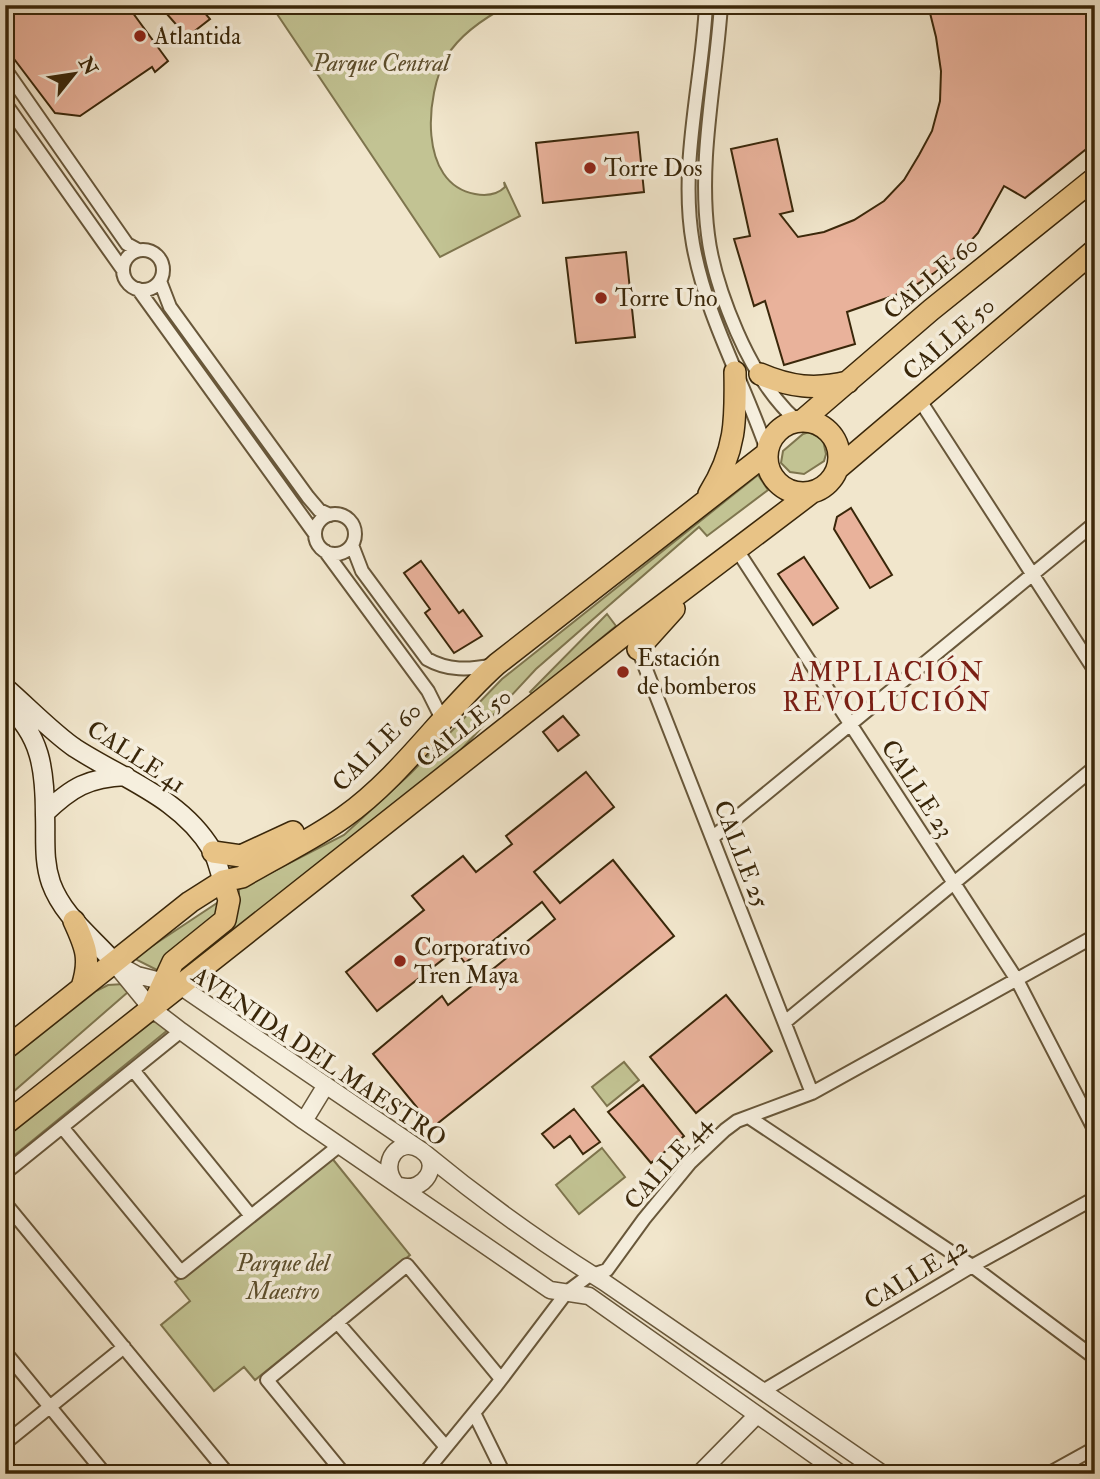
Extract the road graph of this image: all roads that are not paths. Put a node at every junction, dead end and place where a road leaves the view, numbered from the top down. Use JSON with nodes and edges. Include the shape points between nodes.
{"nodes":[{"id":1,"x":706,"y":5,"type":"edge"},
{"id":2,"x":722,"y":5,"type":"edge"},
{"id":3,"x":5,"y":69,"type":"edge"},
{"id":4,"x":5,"y":103,"type":"edge"},
{"id":5,"x":1095,"y":178,"type":"edge"},
{"id":6,"x":138,"y":250,"type":"junction"},
{"id":7,"x":1095,"y":250,"type":"edge"},
{"id":8,"x":124,"y":270,"type":"junction"},
{"id":9,"x":160,"y":281,"type":"junction"},
{"id":10,"x":138,"y":289,"type":"junction"},
{"id":11,"x":735,"y":372,"type":"junction"},
{"id":12,"x":760,"y":374,"type":"junction"},
{"id":13,"x":850,"y":381,"type":"junction"},
{"id":14,"x":919,"y":399,"type":"junction"},
{"id":15,"x":800,"y":420,"type":"junction"},
{"id":16,"x":767,"y":452,"type":"junction"},
{"id":17,"x":837,"y":469,"type":"junction"},
{"id":18,"x":811,"y":493,"type":"junction"},
{"id":19,"x":702,"y":504,"type":"junction"},
{"id":20,"x":330,"y":514,"type":"junction"},
{"id":21,"x":1095,"y":523,"type":"edge"},
{"id":22,"x":315,"y":534,"type":"junction"},
{"id":23,"x":352,"y":545,"type":"junction"},
{"id":24,"x":737,"y":550,"type":"junction"},
{"id":25,"x":325,"y":551,"type":"junction"},
{"id":26,"x":1033,"y":576,"type":"junction"},
{"id":27,"x":634,"y":640,"type":"junction"},
{"id":28,"x":496,"y":664,"type":"junction"},
{"id":29,"x":1095,"y":671,"type":"edge"},
{"id":30,"x":5,"y":687,"type":"edge"},
{"id":31,"x":5,"y":704,"type":"edge"},
{"id":32,"x":442,"y":719,"type":"junction"},
{"id":33,"x":850,"y":724,"type":"junction"},
{"id":34,"x":419,"y":746,"type":"junction"},
{"id":35,"x":1095,"y":767,"type":"edge"},
{"id":36,"x":126,"y":776,"type":"junction"},
{"id":37,"x":46,"y":813,"type":"junction"},
{"id":38,"x":712,"y":838,"type":"junction"},
{"id":39,"x":213,"y":852,"type":"junction"},
{"id":40,"x":223,"y":881,"type":"junction"},
{"id":41,"x":954,"y":884,"type":"junction"},
{"id":42,"x":74,"y":921,"type":"junction"},
{"id":43,"x":1095,"y":936,"type":"edge"},
{"id":44,"x":114,"y":962,"type":"junction"},
{"id":45,"x":1017,"y":979,"type":"junction"},
{"id":46,"x":172,"y":984,"type":"junction"},
{"id":47,"x":82,"y":987,"type":"junction"},
{"id":48,"x":151,"y":1008,"type":"junction"},
{"id":49,"x":785,"y":1023,"type":"junction"},
{"id":50,"x":181,"y":1031,"type":"junction"},
{"id":51,"x":5,"y":1049,"type":"edge"},
{"id":52,"x":132,"y":1070,"type":"junction"},
{"id":53,"x":326,"y":1085,"type":"junction"},
{"id":54,"x":813,"y":1093,"type":"junction"},
{"id":55,"x":750,"y":1118,"type":"junction"},
{"id":56,"x":304,"y":1121,"type":"junction"},
{"id":57,"x":5,"y":1124,"type":"edge"},
{"id":58,"x":62,"y":1127,"type":"junction"},
{"id":59,"x":1095,"y":1131,"type":"edge"},
{"id":60,"x":340,"y":1145,"type":"junction"},
{"id":61,"x":421,"y":1150,"type":"junction"},
{"id":62,"x":5,"y":1173,"type":"edge"},
{"id":63,"x":398,"y":1184,"type":"junction"},
{"id":64,"x":1095,"y":1198,"type":"edge"},
{"id":65,"x":5,"y":1203,"type":"edge"},
{"id":66,"x":251,"y":1216,"type":"junction"},
{"id":67,"x":972,"y":1266,"type":"junction"},
{"id":68,"x":593,"y":1275,"type":"junction"},
{"id":69,"x":567,"y":1292,"type":"junction"},
{"id":70,"x":337,"y":1322,"type":"junction"},
{"id":71,"x":124,"y":1347,"type":"junction"},
{"id":72,"x":5,"y":1352,"type":"edge"},
{"id":73,"x":1095,"y":1358,"type":"edge"},
{"id":74,"x":501,"y":1379,"type":"junction"},
{"id":75,"x":763,"y":1391,"type":"junction"},
{"id":76,"x":50,"y":1407,"type":"junction"},
{"id":77,"x":474,"y":1413,"type":"junction"},
{"id":78,"x":757,"y":1415,"type":"junction"},
{"id":79,"x":5,"y":1443,"type":"edge"},
{"id":80,"x":446,"y":1447,"type":"junction"},
{"id":81,"x":1095,"y":1448,"type":"edge"},
{"id":82,"x":105,"y":1474,"type":"edge"},
{"id":83,"x":228,"y":1474,"type":"edge"},
{"id":84,"x":344,"y":1474,"type":"edge"},
{"id":85,"x":424,"y":1474,"type":"edge"},
{"id":86,"x":504,"y":1474,"type":"edge"},
{"id":87,"x":699,"y":1474,"type":"edge"},
{"id":88,"x":841,"y":1474,"type":"edge"},
{"id":89,"x":883,"y":1474,"type":"edge"},
{"id":90,"x":1048,"y":1474,"type":"edge"}],
"edges":[{"from":1,"to":11,"type":"street","via":[[688,180],[693,244],[713,320]]},
{"from":2,"to":12,"type":"street","via":[[710,116],[705,200],[708,236],[728,311]]},
{"from":3,"to":6,"type":"street","via":[[127,244]]},
{"from":4,"to":8,"type":"street"},
{"from":5,"to":13,"type":"main road","name":"CALLE 60"},
{"from":6,"to":8,"type":"street","via":[[127,258]]},
{"from":6,"to":9,"type":"street","via":[[157,255],[163,267]]},
{"from":7,"to":14,"type":"main road","name":"CALLE 50"},
{"from":8,"to":10,"type":"street"},
{"from":9,"to":10,"type":"street"},
{"from":9,"to":20,"type":"street","via":[[170,307],[308,497],[319,510]]},
{"from":10,"to":22,"type":"street"},
{"from":11,"to":16,"type":"street"},
{"from":11,"to":19,"type":"main road","via":[[731,448]]},
{"from":12,"to":13,"type":"main road","via":[[809,388]]},
{"from":12,"to":15,"type":"street","via":[[788,413]]},
{"from":13,"to":15,"type":"main road","name":"CALLE 60"},
{"from":14,"to":17,"type":"main road","name":"CALLE 50"},
{"from":14,"to":26,"type":"street"},
{"from":15,"to":16,"type":"main road","via":[[778,430]]},
{"from":15,"to":17,"type":"main road","via":[[820,425],[833,436],[839,452]]},
{"from":16,"to":18,"type":"main road","via":[[775,481],[792,492]]},
{"from":16,"to":19,"type":"main road","name":"CALLE 60"},
{"from":17,"to":18,"type":"main road","via":[[828,484]]},
{"from":18,"to":24,"type":"main road","name":"CALLE 50"},
{"from":19,"to":28,"type":"main road","name":"CALLE 60"},
{"from":20,"to":22,"type":"street"},
{"from":20,"to":23,"type":"street","via":[[350,520],[355,532]]},
{"from":21,"to":26,"type":"street"},
{"from":22,"to":25,"type":"street"},
{"from":23,"to":25,"type":"street","via":[[343,552]]},
{"from":23,"to":28,"type":"street","via":[[362,571],[427,659],[457,669]]},
{"from":24,"to":27,"type":"main road","name":"CALLE 50"},
{"from":24,"to":33,"type":"street","name":"CALLE 23"},
{"from":25,"to":32,"type":"street","via":[[428,691]]},
{"from":26,"to":29,"type":"street"},
{"from":26,"to":33,"type":"street"},
{"from":27,"to":38,"type":"street","name":"CALLE 25"},
{"from":27,"to":46,"type":"main road","name":"CALLE 50"},
{"from":28,"to":32,"type":"main road","name":"CALLE 60"},
{"from":30,"to":36,"type":"main road","name":"CALLE 41","via":[[73,747]]},
{"from":31,"to":37,"type":"main road","via":[[27,726],[40,752]]},
{"from":32,"to":34,"type":"main road","name":"CALLE 60"},
{"from":33,"to":38,"type":"street"},
{"from":33,"to":41,"type":"street","name":"CALLE 23"},
{"from":34,"to":39,"type":"main road","via":[[351,798],[250,854]]},
{"from":34,"to":40,"type":"main road","name":"CALLE 60","via":[[344,817],[242,877]]},
{"from":35,"to":41,"type":"street"},
{"from":36,"to":37,"type":"main road","via":[[88,780]]},
{"from":36,"to":39,"type":"main road","name":"CALLE 41","via":[[168,802]]},
{"from":37,"to":42,"type":"main road","via":[[47,868],[61,905]]},
{"from":38,"to":49,"type":"street","name":"CALLE 25"},
{"from":39,"to":40,"type":"main road","name":"CALLE 41"},
{"from":40,"to":44,"type":"main road","name":"CALLE 60"},
{"from":40,"to":46,"type":"main road","via":[[229,900],[225,920],[173,962]]},
{"from":41,"to":45,"type":"street","name":"CALLE 23"},
{"from":41,"to":49,"type":"street"},
{"from":42,"to":44,"type":"main road"},
{"from":42,"to":47,"type":"main road","via":[[88,958]]},
{"from":43,"to":45,"type":"street","name":"CALLE 44"},
{"from":44,"to":46,"type":"street","name":"AVENIDA DEL MAESTRO","via":[[137,975]]},
{"from":44,"to":47,"type":"main road","name":"CALLE 60"},
{"from":44,"to":48,"type":"street"},
{"from":45,"to":54,"type":"street","name":"CALLE 44"},
{"from":45,"to":59,"type":"street","name":"CALLE 23"},
{"from":46,"to":48,"type":"main road"},
{"from":46,"to":53,"type":"street","name":"AVENIDA DEL MAESTRO"},
{"from":47,"to":51,"type":"main road","name":"CALLE 60"},
{"from":48,"to":50,"type":"street"},
{"from":48,"to":57,"type":"main road"},
{"from":49,"to":54,"type":"street","name":"CALLE 25"},
{"from":50,"to":52,"type":"street"},
{"from":50,"to":56,"type":"street"},
{"from":52,"to":58,"type":"street"},
{"from":52,"to":66,"type":"street"},
{"from":53,"to":56,"type":"street"},
{"from":53,"to":61,"type":"street","name":"AVENIDA DEL MAESTRO"},
{"from":54,"to":55,"type":"street","name":"CALLE 44"},
{"from":55,"to":67,"type":"street"},
{"from":55,"to":68,"type":"street","name":"CALLE 44","via":[[725,1130],[690,1163],[607,1270]]},
{"from":56,"to":60,"type":"street"},
{"from":58,"to":62,"type":"street"},
{"from":58,"to":66,"type":"street","via":[[181,1272]]},
{"from":60,"to":63,"type":"street"},
{"from":60,"to":66,"type":"street"},
{"from":61,"to":63,"type":"street","via":[[430,1168],[425,1181],[414,1188]]},
{"from":61,"to":63,"type":"street","via":[[407,1146],[395,1152],[388,1164],[390,1177]]},
{"from":61,"to":68,"type":"street","name":"AVENIDA DEL MAESTRO"},
{"from":63,"to":69,"type":"street","via":[[550,1290]]},
{"from":64,"to":67,"type":"street","name":"CALLE 42"},
{"from":65,"to":71,"type":"street"},
{"from":67,"to":73,"type":"street"},
{"from":67,"to":75,"type":"street","name":"CALLE 42"},
{"from":68,"to":69,"type":"street","name":"CALLE 44"},
{"from":68,"to":75,"type":"street","name":"AVENIDA DEL MAESTRO"},
{"from":69,"to":74,"type":"street","name":"CALLE 44"},
{"from":69,"to":78,"type":"street","via":[[589,1296]]},
{"from":70,"to":74,"type":"street","via":[[407,1265]]},
{"from":70,"to":80,"type":"street"},
{"from":70,"to":84,"type":"street","via":[[267,1380]]},
{"from":71,"to":76,"type":"street"},
{"from":71,"to":83,"type":"street"},
{"from":72,"to":76,"type":"street"},
{"from":74,"to":77,"type":"street","name":"CALLE 44"},
{"from":75,"to":89,"type":"street","name":"AVENIDA DEL MAESTRO"},
{"from":76,"to":79,"type":"street"},
{"from":76,"to":82,"type":"street"},
{"from":77,"to":80,"type":"street","name":"CALLE 44"},
{"from":77,"to":86,"type":"street"},
{"from":78,"to":87,"type":"street"},
{"from":78,"to":88,"type":"street"},
{"from":80,"to":85,"type":"street","name":"CALLE 44"},
{"from":81,"to":90,"type":"street"}]}
